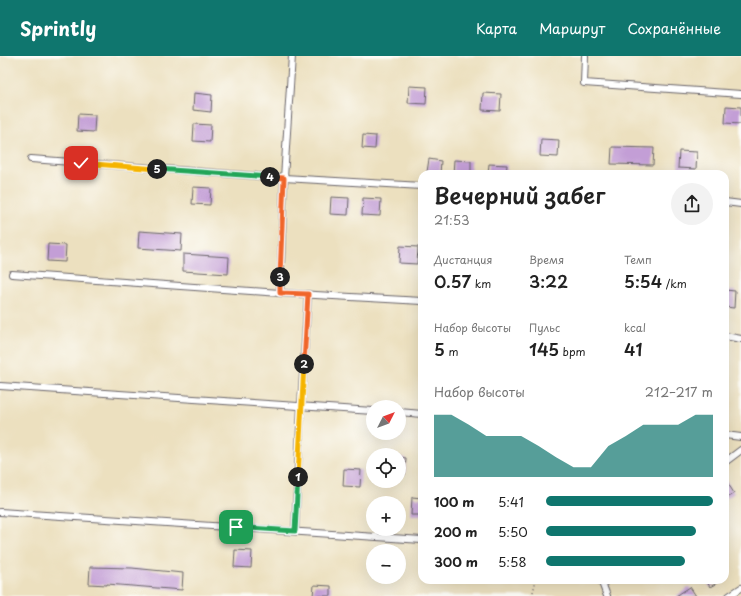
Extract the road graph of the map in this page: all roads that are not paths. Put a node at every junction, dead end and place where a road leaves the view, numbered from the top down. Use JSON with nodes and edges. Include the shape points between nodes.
{"nodes":[{"id":1,"x":292,"y":56,"type":"edge"},
{"id":2,"x":585,"y":56,"type":"edge"},
{"id":3,"x":741,"y":94,"type":"edge"},
{"id":4,"x":30,"y":159,"type":"dead end"},
{"id":5,"x":284,"y":178,"type":"junction"},
{"id":6,"x":418,"y":186,"type":"edge"},
{"id":7,"x":729,"y":202,"type":"edge"},
{"id":8,"x":741,"y":204,"type":"edge"},
{"id":9,"x":12,"y":274,"type":"dead end"},
{"id":10,"x":280,"y":293,"type":"junction"},
{"id":11,"x":308,"y":294,"type":"junction"},
{"id":12,"x":418,"y":300,"type":"edge"},
{"id":13,"x":729,"y":337,"type":"edge"},
{"id":14,"x":741,"y":339,"type":"edge"},
{"id":15,"x":0,"y":386,"type":"edge"},
{"id":16,"x":301,"y":406,"type":"junction"},
{"id":17,"x":366,"y":411,"type":"edge"},
{"id":18,"x":406,"y":413,"type":"edge"},
{"id":19,"x":418,"y":414,"type":"edge"},
{"id":20,"x":729,"y":436,"type":"edge"},
{"id":21,"x":741,"y":437,"type":"edge"},
{"id":22,"x":741,"y":450,"type":"edge"},
{"id":23,"x":729,"y":459,"type":"edge"},
{"id":24,"x":0,"y":512,"type":"edge"},
{"id":25,"x":295,"y":531,"type":"junction"},
{"id":26,"x":418,"y":540,"type":"edge"},
{"id":27,"x":603,"y":584,"type":"edge"},
{"id":28,"x":741,"y":588,"type":"edge"},
{"id":29,"x":608,"y":596,"type":"edge"},
{"id":30,"x":729,"y":596,"type":"edge"}],
"edges":[{"from":1,"to":5,"type":"street"},
{"from":2,"to":3,"type":"street","via":[[584,83]]},
{"from":4,"to":5,"type":"street"},
{"from":5,"to":6,"type":"street"},
{"from":5,"to":10,"type":"street"},
{"from":7,"to":8,"type":"street"},
{"from":9,"to":10,"type":"street"},
{"from":10,"to":11,"type":"street"},
{"from":11,"to":12,"type":"street"},
{"from":11,"to":16,"type":"street"},
{"from":13,"to":14,"type":"street"},
{"from":15,"to":16,"type":"street"},
{"from":16,"to":17,"type":"street"},
{"from":16,"to":25,"type":"street"},
{"from":18,"to":19,"type":"street"},
{"from":20,"to":21,"type":"street"},
{"from":22,"to":23,"type":"street"},
{"from":24,"to":25,"type":"street"},
{"from":25,"to":26,"type":"street"},
{"from":27,"to":29,"type":"street"},
{"from":28,"to":30,"type":"street"}]}
